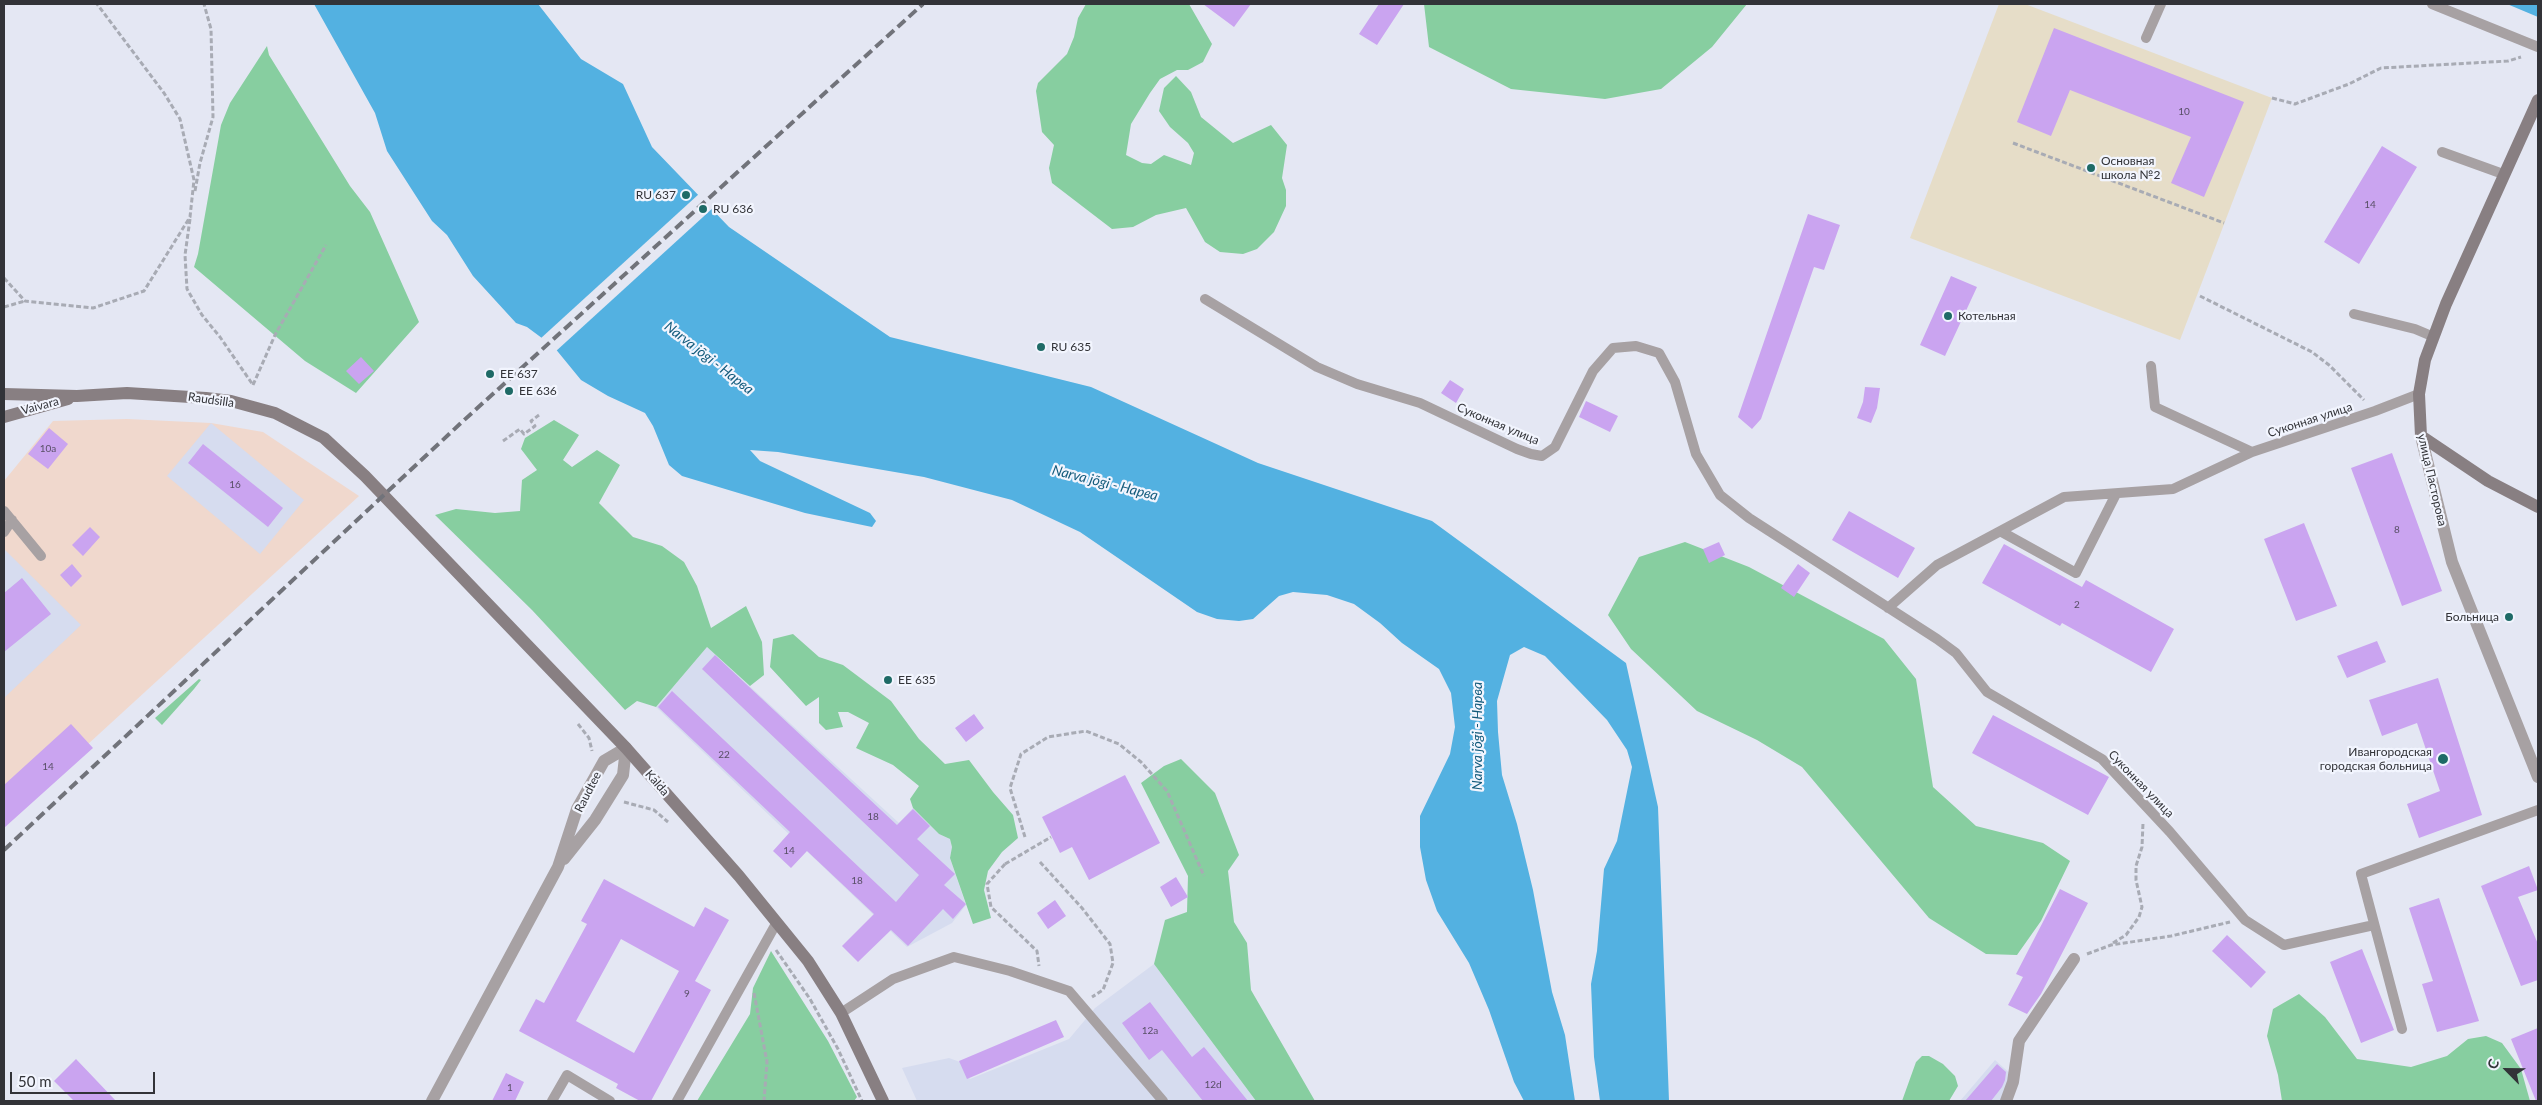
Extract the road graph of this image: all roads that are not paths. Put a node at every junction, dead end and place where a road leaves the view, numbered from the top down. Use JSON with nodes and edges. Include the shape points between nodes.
{"nodes":[{"id":1,"x":2161,"y":4,"type":"edge"},
{"id":2,"x":2432,"y":4,"type":"edge"},
{"id":3,"x":2146,"y":38,"type":"dead end"},
{"id":4,"x":2538,"y":47,"type":"edge"},
{"id":5,"x":2538,"y":100,"type":"edge"},
{"id":6,"x":2442,"y":152,"type":"dead end"},
{"id":7,"x":2503,"y":174,"type":"dead end"},
{"id":8,"x":1205,"y":300,"type":"dead end"},
{"id":9,"x":2354,"y":314,"type":"dead end"},
{"id":10,"x":2434,"y":337,"type":"junction"},
{"id":11,"x":2152,"y":366,"type":"dead end"},
{"id":12,"x":4,"y":394,"type":"edge"},
{"id":13,"x":2419,"y":394,"type":"junction"},
{"id":14,"x":77,"y":396,"type":"junction"},
{"id":15,"x":4,"y":417,"type":"edge"},
{"id":16,"x":2421,"y":436,"type":"junction"},
{"id":17,"x":2252,"y":452,"type":"junction"},
{"id":18,"x":2116,"y":494,"type":"junction"},
{"id":19,"x":387,"y":498,"type":"joint"},
{"id":20,"x":2538,"y":507,"type":"edge"},
{"id":21,"x":4,"y":511,"type":"edge"},
{"id":22,"x":12,"y":520,"type":"junction"},
{"id":23,"x":2000,"y":531,"type":"junction"},
{"id":24,"x":4,"y":532,"type":"edge"},
{"id":25,"x":41,"y":556,"type":"dead end"},
{"id":26,"x":1888,"y":608,"type":"junction"},
{"id":27,"x":626,"y":748,"type":"junction"},
{"id":28,"x":2538,"y":777,"type":"edge"},
{"id":29,"x":2538,"y":810,"type":"edge"},
{"id":30,"x":558,"y":867,"type":"junction"},
{"id":31,"x":777,"y":922,"type":"junction"},
{"id":32,"x":2374,"y":925,"type":"junction"},
{"id":33,"x":2074,"y":959,"type":"road end"},
{"id":34,"x":841,"y":1013,"type":"junction"},
{"id":35,"x":2402,"y":1029,"type":"dead end"},
{"id":36,"x":880,"y":1099,"type":"edge"},
{"id":37,"x":432,"y":1101,"type":"edge"},
{"id":38,"x":552,"y":1101,"type":"edge"},
{"id":39,"x":610,"y":1101,"type":"edge"},
{"id":40,"x":677,"y":1101,"type":"edge"},
{"id":41,"x":1163,"y":1101,"type":"edge"},
{"id":42,"x":2006,"y":1101,"type":"edge"}],
"edges":[{"from":1,"to":3,"type":"lane"},
{"from":2,"to":4,"type":"lane"},
{"from":5,"to":10,"type":"street","name":"улица Пасторова"},
{"from":6,"to":7,"type":"lane"},
{"from":8,"to":26,"type":"lane","name":"Суконная улица","via":[[1317,367],[1357,384],[1420,403],[1517,449],[1542,456],[1555,447],[1593,371],[1613,348],[1636,346],[1659,353],[1675,382],[1696,454],[1720,495],[1749,518]]},
{"from":9,"to":10,"type":"lane"},
{"from":10,"to":13,"type":"street","name":"улица Пасторова","via":[[2425,360]]},
{"from":11,"to":17,"type":"lane","via":[[2155,407]]},
{"from":12,"to":14,"type":"street","name":"Raudsilla"},
{"from":13,"to":16,"type":"street","name":"улица Пасторова"},
{"from":13,"to":17,"type":"lane","name":"Суконная улица"},
{"from":14,"to":15,"type":"street","name":"Vaivara"},
{"from":14,"to":19,"type":"street","name":"Raudsilla","via":[[127,392],[206,398],[231,401],[275,414],[324,438]]},
{"from":16,"to":20,"type":"street","via":[[2488,481]]},
{"from":16,"to":28,"type":"street","name":"улица Пасторова","via":[[2452,562]]},
{"from":17,"to":18,"type":"lane","name":"Суконная улица","via":[[2172,489]]},
{"from":18,"to":23,"type":"lane","name":"Суконная улица","via":[[2064,497]]},
{"from":18,"to":23,"type":"lane","via":[[2076,573]]},
{"from":19,"to":27,"type":"street","name":"Kalda"},
{"from":21,"to":22,"type":"lane"},
{"from":22,"to":24,"type":"lane"},
{"from":22,"to":25,"type":"lane"},
{"from":23,"to":26,"type":"lane","name":"Суконная улица","via":[[1937,565]]},
{"from":26,"to":32,"type":"lane","name":"Суконная улица","via":[[1956,653],[1987,692],[2102,759],[2245,920],[2284,945]]},
{"from":27,"to":30,"type":"street","name":"Raudtee","via":[[624,775]]},
{"from":27,"to":30,"type":"street","name":"Raudtee","via":[[604,761],[577,809]]},
{"from":27,"to":31,"type":"street","name":"Kalda"},
{"from":29,"to":32,"type":"lane","via":[[2361,874]]},
{"from":30,"to":37,"type":"street","name":"Raudtee"},
{"from":31,"to":34,"type":"street","name":"Kalda","via":[[808,961]]},
{"from":31,"to":40,"type":"lane"},
{"from":32,"to":35,"type":"lane"},
{"from":33,"to":42,"type":"street","via":[[2019,1041],[2013,1082]]},
{"from":34,"to":36,"type":"street","name":"Kalda"},
{"from":34,"to":41,"type":"lane","via":[[893,980],[954,957],[1069,991]]},
{"from":38,"to":39,"type":"lane","via":[[567,1074]]}]}
